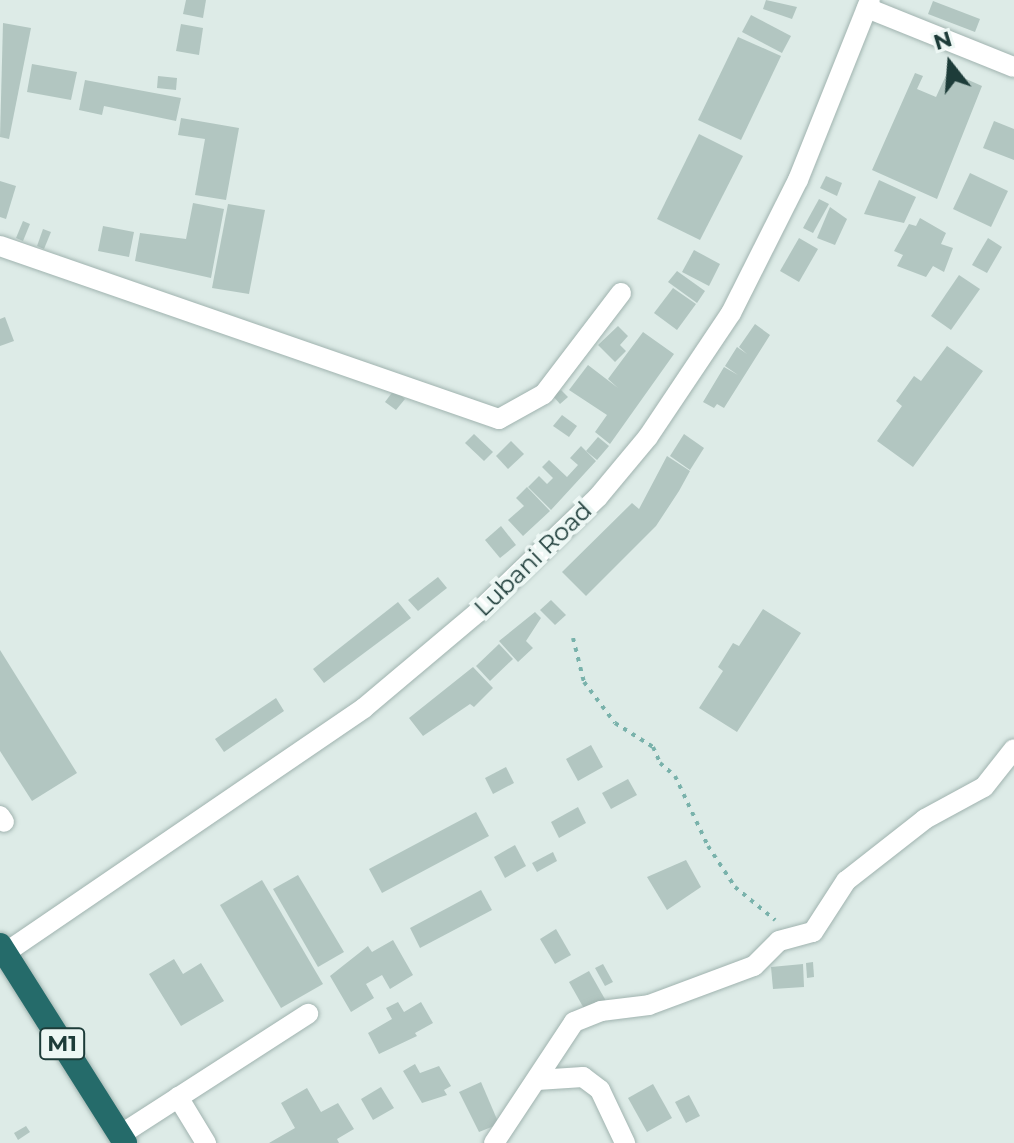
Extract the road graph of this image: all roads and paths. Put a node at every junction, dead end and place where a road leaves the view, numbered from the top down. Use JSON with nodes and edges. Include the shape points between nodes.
{"nodes":[{"id":1,"x":869,"y":4,"type":"edge"},
{"id":2,"x":1014,"y":67,"type":"edge"},
{"id":3,"x":0,"y":246,"type":"edge"},
{"id":4,"x":621,"y":293,"type":"dead end"},
{"id":5,"x":573,"y":638,"type":"dead end"},
{"id":6,"x":1014,"y":749,"type":"edge"},
{"id":7,"x":797,"y":934,"type":"junction"},
{"id":8,"x":2,"y":949,"type":"edge"},
{"id":9,"x":308,"y":1014,"type":"dead end"},
{"id":10,"x":537,"y":1080,"type":"junction"},
{"id":11,"x":178,"y":1097,"type":"junction"},
{"id":12,"x":122,"y":1139,"type":"edge"},
{"id":13,"x":206,"y":1143,"type":"edge"},
{"id":14,"x":494,"y":1143,"type":"edge"},
{"id":15,"x":625,"y":1143,"type":"edge"}],
"edges":[{"from":1,"to":2,"type":"street"},
{"from":1,"to":8,"type":"street","name":"Lubani Road","via":[[798,180],[731,313],[648,437],[598,497],[478,612],[364,708]]},
{"from":3,"to":4,"type":"street","via":[[499,419],[544,394]]},
{"from":5,"to":7,"type":"path","via":[[584,682],[615,723],[643,737],[675,776],[708,846],[735,887]]},
{"from":6,"to":7,"type":"street","via":[[984,787],[879,852],[846,881],[822,924]]},
{"from":7,"to":10,"type":"street","via":[[770,947],[754,966],[649,1005],[601,1011],[574,1022],[563,1031]]},
{"from":8,"to":12,"type":"highway","number":"M1"},
{"from":9,"to":11,"type":"street"},
{"from":10,"to":14,"type":"street"},
{"from":10,"to":15,"type":"street","via":[[583,1077],[600,1090]]},
{"from":11,"to":12,"type":"street"},
{"from":11,"to":13,"type":"street"}]}
